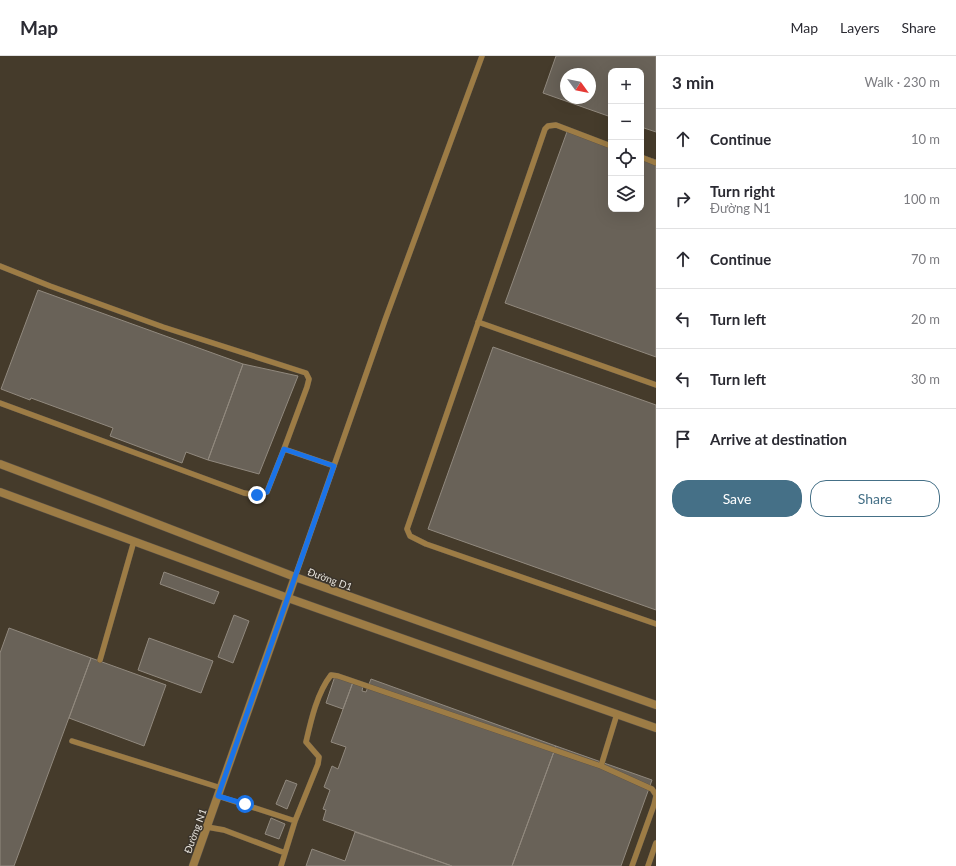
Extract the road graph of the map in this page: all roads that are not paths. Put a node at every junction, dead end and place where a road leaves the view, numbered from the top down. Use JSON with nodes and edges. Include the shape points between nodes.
{"nodes":[{"id":1,"x":482,"y":56,"type":"edge"},
{"id":2,"x":608,"y":145,"type":"edge"},
{"id":3,"x":644,"y":159,"type":"edge"},
{"id":4,"x":656,"y":163,"type":"edge"},
{"id":5,"x":0,"y":266,"type":"edge"},
{"id":6,"x":478,"y":322,"type":"junction"},
{"id":7,"x":656,"y":385,"type":"edge"},
{"id":8,"x":0,"y":403,"type":"edge"},
{"id":9,"x":284,"y":449,"type":"junction"},
{"id":10,"x":0,"y":464,"type":"edge"},
{"id":11,"x":334,"y":466,"type":"junction"},
{"id":12,"x":0,"y":492,"type":"edge"},
{"id":13,"x":134,"y":541,"type":"junction"},
{"id":14,"x":295,"y":577,"type":"junction"},
{"id":15,"x":288,"y":598,"type":"junction"},
{"id":16,"x":656,"y":624,"type":"edge"},
{"id":17,"x":100,"y":660,"type":"dead end"},
{"id":18,"x":656,"y":705,"type":"edge"},
{"id":19,"x":617,"y":714,"type":"junction"},
{"id":20,"x":656,"y":728,"type":"edge"},
{"id":21,"x":72,"y":741,"type":"dead end"},
{"id":22,"x":601,"y":766,"type":"junction"},
{"id":23,"x":220,"y":792,"type":"junction"},
{"id":24,"x":656,"y":795,"type":"edge"},
{"id":25,"x":295,"y":821,"type":"junction"},
{"id":26,"x":207,"y":827,"type":"junction"},
{"id":27,"x":656,"y":843,"type":"edge"},
{"id":28,"x":285,"y":853,"type":"junction"},
{"id":29,"x":193,"y":866,"type":"edge"},
{"id":30,"x":281,"y":866,"type":"edge"},
{"id":31,"x":632,"y":866,"type":"edge"},
{"id":32,"x":648,"y":866,"type":"edge"}],
"edges":[{"from":1,"to":11,"type":"lane"},
{"from":2,"to":6,"type":"lane","via":[[556,125],[548,126],[545,130]]},
{"from":3,"to":4,"type":"lane"},
{"from":5,"to":9,"type":"lane","via":[[156,325],[306,373],[309,379]]},
{"from":6,"to":7,"type":"lane"},
{"from":6,"to":16,"type":"lane","via":[[408,529],[410,536],[426,544]]},
{"from":8,"to":9,"type":"lane","via":[[244,493],[257,495],[267,492]]},
{"from":9,"to":11,"type":"lane"},
{"from":10,"to":14,"type":"street","name":"Đường D1"},
{"from":11,"to":14,"type":"lane"},
{"from":12,"to":13,"type":"street"},
{"from":13,"to":15,"type":"street"},
{"from":13,"to":17,"type":"lane"},
{"from":14,"to":15,"type":"street","name":"Đường N1"},
{"from":14,"to":18,"type":"street","name":"Đường D1"},
{"from":15,"to":19,"type":"street"},
{"from":15,"to":23,"type":"street","name":"Đường N1"},
{"from":19,"to":20,"type":"street"},
{"from":19,"to":22,"type":"lane"},
{"from":21,"to":23,"type":"lane"},
{"from":22,"to":24,"type":"lane","via":[[652,789]]},
{"from":22,"to":25,"type":"lane","via":[[330,675],[316,705],[306,742],[319,757],[318,764]]},
{"from":23,"to":25,"type":"lane"},
{"from":23,"to":26,"type":"street","name":"Đường N1"},
{"from":24,"to":31,"type":"lane"},
{"from":25,"to":28,"type":"lane"},
{"from":26,"to":28,"type":"lane","via":[[224,830]]},
{"from":26,"to":29,"type":"street","name":"Đường N1"},
{"from":27,"to":32,"type":"lane"},
{"from":28,"to":30,"type":"lane"}]}
